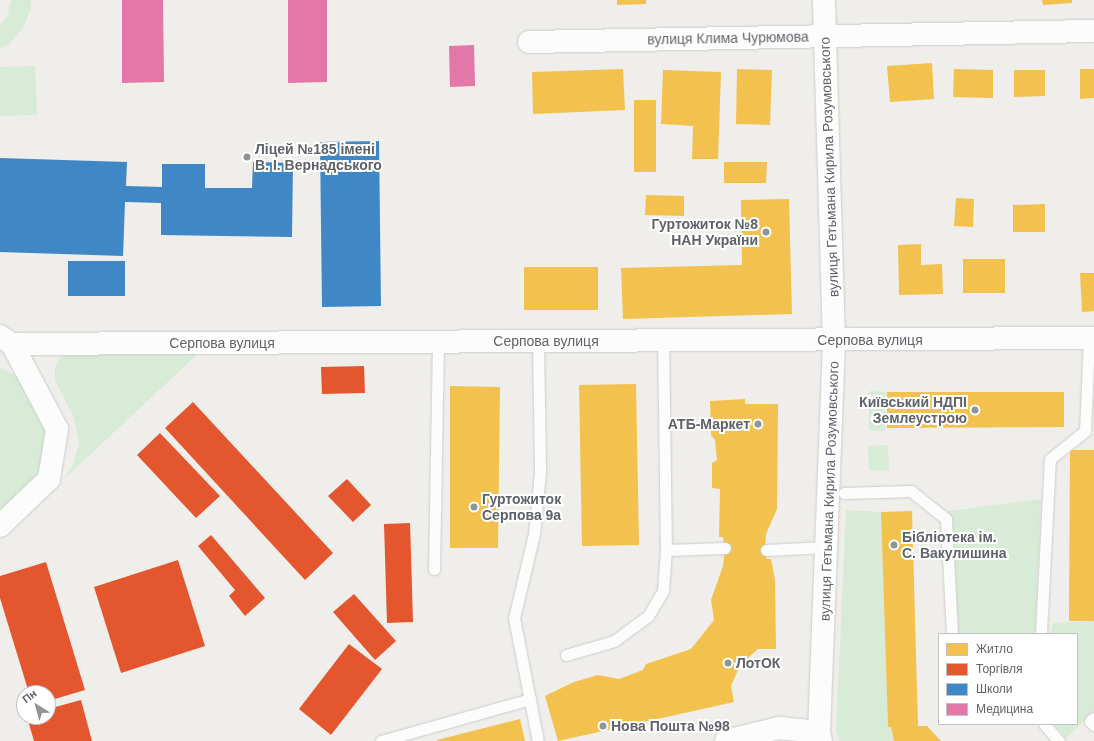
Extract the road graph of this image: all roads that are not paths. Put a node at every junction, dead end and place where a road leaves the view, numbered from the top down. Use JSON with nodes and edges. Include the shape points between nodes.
{"nodes":[{"id":1,"x":824,"y":0,"type":"edge"},
{"id":2,"x":1094,"y":31,"type":"edge"},
{"id":3,"x":825,"y":36,"type":"junction"},
{"id":4,"x":529,"y":42,"type":"dead end"},
{"id":5,"x":1091,"y":338,"type":"edge"},
{"id":6,"x":6,"y":340,"type":"edge"},
{"id":7,"x":664,"y":341,"type":"junction"},
{"id":8,"x":834,"y":341,"type":"junction"},
{"id":9,"x":438,"y":342,"type":"junction"},
{"id":10,"x":538,"y":342,"type":"junction"},
{"id":11,"x":1090,"y":416,"type":"edge"},
{"id":12,"x":1090,"y":434,"type":"edge"},
{"id":13,"x":844,"y":493,"type":"dead end"},
{"id":14,"x":0,"y":526,"type":"edge"},
{"id":15,"x":725,"y":548,"type":"dead end"},
{"id":16,"x":826,"y":548,"type":"junction"},
{"id":17,"x":666,"y":550,"type":"junction"},
{"id":18,"x":766,"y":550,"type":"dead end"},
{"id":19,"x":434,"y":569,"type":"dead end"},
{"id":20,"x":952,"y":633,"type":"edge"},
{"id":21,"x":1041,"y":633,"type":"edge"},
{"id":22,"x":566,"y":655,"type":"dead end"},
{"id":23,"x":530,"y":700,"type":"junction"},
{"id":24,"x":1094,"y":718,"type":"edge"},
{"id":25,"x":1045,"y":725,"type":"edge"},
{"id":26,"x":1094,"y":725,"type":"edge"},
{"id":27,"x":820,"y":736,"type":"edge"},
{"id":28,"x":381,"y":741,"type":"edge"},
{"id":29,"x":538,"y":741,"type":"edge"},
{"id":30,"x":726,"y":741,"type":"edge"},
{"id":31,"x":1059,"y":741,"type":"edge"}],
"edges":[{"from":1,"to":3,"type":"street","name":"вулиця Гетьмана Кирила Розумовського"},
{"from":2,"to":3,"type":"street","name":"вулиця Клима Чурюмова"},
{"from":3,"to":4,"type":"street","name":"вулиця Клима Чурюмова"},
{"from":3,"to":8,"type":"street","name":"вулиця Гетьмана Кирила Розумовського"},
{"from":5,"to":8,"type":"street","name":"Серпова вулиця"},
{"from":5,"to":11,"type":"lane"},
{"from":6,"to":9,"type":"street","name":"Серпова вулиця"},
{"from":6,"to":14,"type":"street","via":[[57,429],[49,479]]},
{"from":7,"to":8,"type":"street","name":"Серпова вулиця"},
{"from":7,"to":10,"type":"street","name":"Серпова вулиця"},
{"from":7,"to":17,"type":"lane"},
{"from":8,"to":16,"type":"street","name":"вулиця Гетьмана Кирила Розумовського"},
{"from":9,"to":10,"type":"street","name":"Серпова вулиця"},
{"from":9,"to":19,"type":"lane"},
{"from":10,"to":23,"type":"lane","via":[[540,472],[534,534],[514,618]]},
{"from":11,"to":12,"type":"lane"},
{"from":12,"to":21,"type":"lane","via":[[1050,458]]},
{"from":13,"to":20,"type":"lane","via":[[911,491],[946,519]]},
{"from":15,"to":17,"type":"lane"},
{"from":16,"to":18,"type":"lane"},
{"from":16,"to":27,"type":"street","name":"вулиця Гетьмана Кирила Розумовського"},
{"from":17,"to":22,"type":"lane","via":[[663,591],[648,616],[614,641]]},
{"from":23,"to":28,"type":"lane"},
{"from":23,"to":29,"type":"lane"},
{"from":24,"to":26,"type":"lane","via":[[1090,721]]},
{"from":25,"to":31,"type":"lane"},
{"from":27,"to":30,"type":"street","via":[[779,728]]}]}
